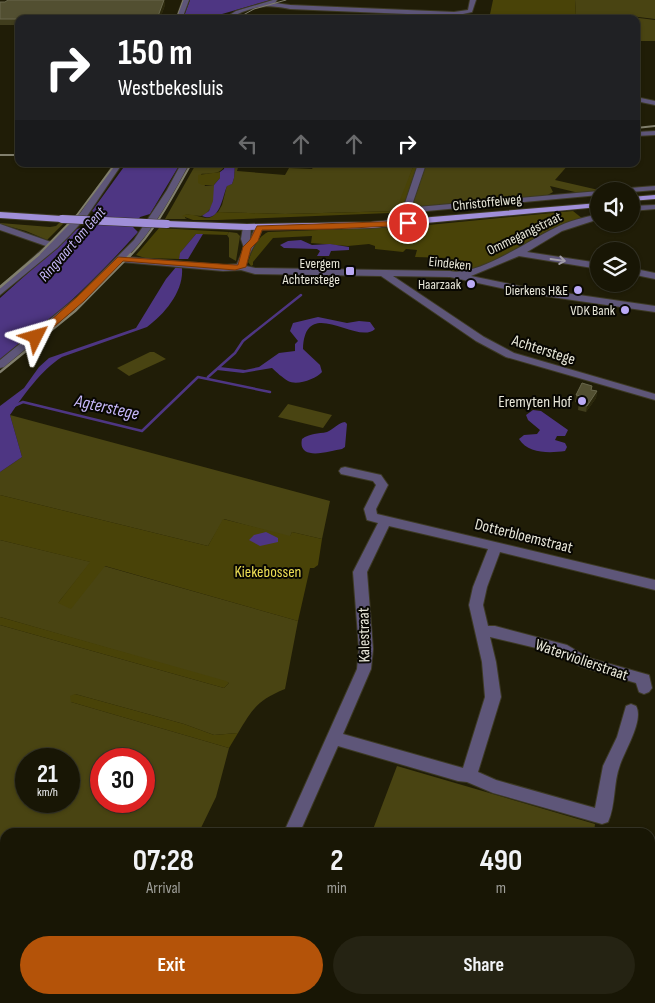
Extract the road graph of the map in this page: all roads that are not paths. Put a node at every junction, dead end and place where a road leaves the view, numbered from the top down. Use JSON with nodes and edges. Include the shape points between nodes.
{"nodes":[{"id":1,"x":186,"y":0,"type":"edge"},
{"id":2,"x":278,"y":0,"type":"edge"},
{"id":3,"x":473,"y":0,"type":"edge"},
{"id":4,"x":268,"y":3,"type":"junction"},
{"id":5,"x":180,"y":15,"type":"edge"},
{"id":6,"x":231,"y":15,"type":"edge"},
{"id":7,"x":640,"y":100,"type":"edge"},
{"id":8,"x":655,"y":103,"type":"edge"},
{"id":9,"x":655,"y":132,"type":"edge"},
{"id":10,"x":640,"y":134,"type":"edge"},
{"id":11,"x":116,"y":167,"type":"edge"},
{"id":12,"x":183,"y":167,"type":"edge"},
{"id":13,"x":421,"y":167,"type":"edge"},
{"id":14,"x":655,"y":188,"type":"edge"},
{"id":15,"x":640,"y":189,"type":"edge"},
{"id":16,"x":590,"y":194,"type":"edge"},
{"id":17,"x":655,"y":197,"type":"edge"},
{"id":18,"x":640,"y":200,"type":"edge"},
{"id":19,"x":640,"y":201,"type":"edge"},
{"id":20,"x":655,"y":201,"type":"edge"},
{"id":21,"x":590,"y":205,"type":"edge"},
{"id":22,"x":655,"y":207,"type":"edge"},
{"id":23,"x":640,"y":208,"type":"edge"},
{"id":24,"x":0,"y":215,"type":"edge"},
{"id":25,"x":590,"y":219,"type":"edge"},
{"id":26,"x":0,"y":226,"type":"edge"},
{"id":27,"x":247,"y":227,"type":"junction"},
{"id":28,"x":259,"y":227,"type":"junction"},
{"id":29,"x":54,"y":246,"type":"junction"},
{"id":30,"x":247,"y":247,"type":"junction"},
{"id":31,"x":518,"y":253,"type":"junction"},
{"id":32,"x":121,"y":258,"type":"junction"},
{"id":33,"x":590,"y":265,"type":"edge"},
{"id":34,"x":241,"y":267,"type":"junction"},
{"id":35,"x":640,"y":273,"type":"edge"},
{"id":36,"x":385,"y":275,"type":"junction"},
{"id":37,"x":462,"y":276,"type":"junction"},
{"id":38,"x":655,"y":276,"type":"edge"},
{"id":39,"x":0,"y":292,"type":"edge"},
{"id":40,"x":655,"y":309,"type":"edge"},
{"id":41,"x":0,"y":365,"type":"edge"},
{"id":42,"x":655,"y":397,"type":"edge"},
{"id":43,"x":345,"y":471,"type":"dead end"},
{"id":44,"x":386,"y":520,"type":"junction"},
{"id":45,"x":496,"y":546,"type":"junction"},
{"id":46,"x":655,"y":585,"type":"edge"},
{"id":47,"x":482,"y":632,"type":"junction"},
{"id":48,"x":644,"y":688,"type":"dead end"},
{"id":49,"x":631,"y":710,"type":"dead end"},
{"id":50,"x":334,"y":738,"type":"junction"},
{"id":51,"x":470,"y":775,"type":"junction"},
{"id":52,"x":294,"y":828,"type":"edge"}],
"edges":[{"from":1,"to":5,"type":"street"},
{"from":2,"to":4,"type":"street"},
{"from":3,"to":4,"type":"street","via":[[468,12],[454,14],[290,7]]},
{"from":4,"to":6,"type":"street"},
{"from":7,"to":8,"type":"street"},
{"from":9,"to":10,"type":"street"},
{"from":11,"to":29,"type":"street","via":[[84,214]]},
{"from":12,"to":32,"type":"street","via":[[148,228]]},
{"from":13,"to":16,"type":"street","via":[[408,206],[416,210]]},
{"from":14,"to":15,"type":"street"},
{"from":17,"to":18,"type":"main road"},
{"from":19,"to":20,"type":"main road"},
{"from":21,"to":28,"type":"main road","name":"Christoffelweg","via":[[408,223]]},
{"from":22,"to":23,"type":"street"},
{"from":24,"to":27,"type":"main road","name":"Christoffelweg","bridge":true},
{"from":25,"to":31,"type":"street","name":"Ommegangstraat","via":[[559,229]]},
{"from":26,"to":29,"type":"street"},
{"from":27,"to":28,"type":"main road","name":"Christoffelweg"},
{"from":27,"to":30,"type":"street"},
{"from":28,"to":30,"type":"street","via":[[254,241]]},
{"from":29,"to":39,"type":"street"},
{"from":30,"to":34,"type":"street"},
{"from":31,"to":33,"type":"street","one_way":true},
{"from":31,"to":37,"type":"street","name":"Ommegangstraat"},
{"from":32,"to":34,"type":"street","name":"Eindeken"},
{"from":32,"to":41,"type":"street","via":[[80,299]]},
{"from":34,"to":36,"type":"street","name":"Eindeken","via":[[281,273]]},
{"from":35,"to":38,"type":"street"},
{"from":36,"to":37,"type":"street","name":"Eindeken"},
{"from":36,"to":42,"type":"street","name":"Achterstege","via":[[510,356]]},
{"from":37,"to":40,"type":"street","name":"Eindeken","via":[[524,290]]},
{"from":43,"to":44,"type":"street","via":[[377,478],[382,485],[370,509],[371,517]]},
{"from":44,"to":45,"type":"street","name":"Dotterbloemstraat"},
{"from":44,"to":50,"type":"street","name":"Kalestraat","via":[[360,572],[366,648],[364,669]]},
{"from":45,"to":46,"type":"street","name":"Dotterbloemstraat"},
{"from":45,"to":47,"type":"street","via":[[476,605]]},
{"from":47,"to":48,"type":"street","name":"Waterviolierstraat","via":[[496,632],[562,649],[584,662],[644,679]]},
{"from":47,"to":51,"type":"street","via":[[493,697]]},
{"from":49,"to":51,"type":"street","via":[[626,737],[611,766],[602,817],[493,786]]},
{"from":50,"to":51,"type":"street"},
{"from":50,"to":52,"type":"street","name":"Kalestraat"}]}
